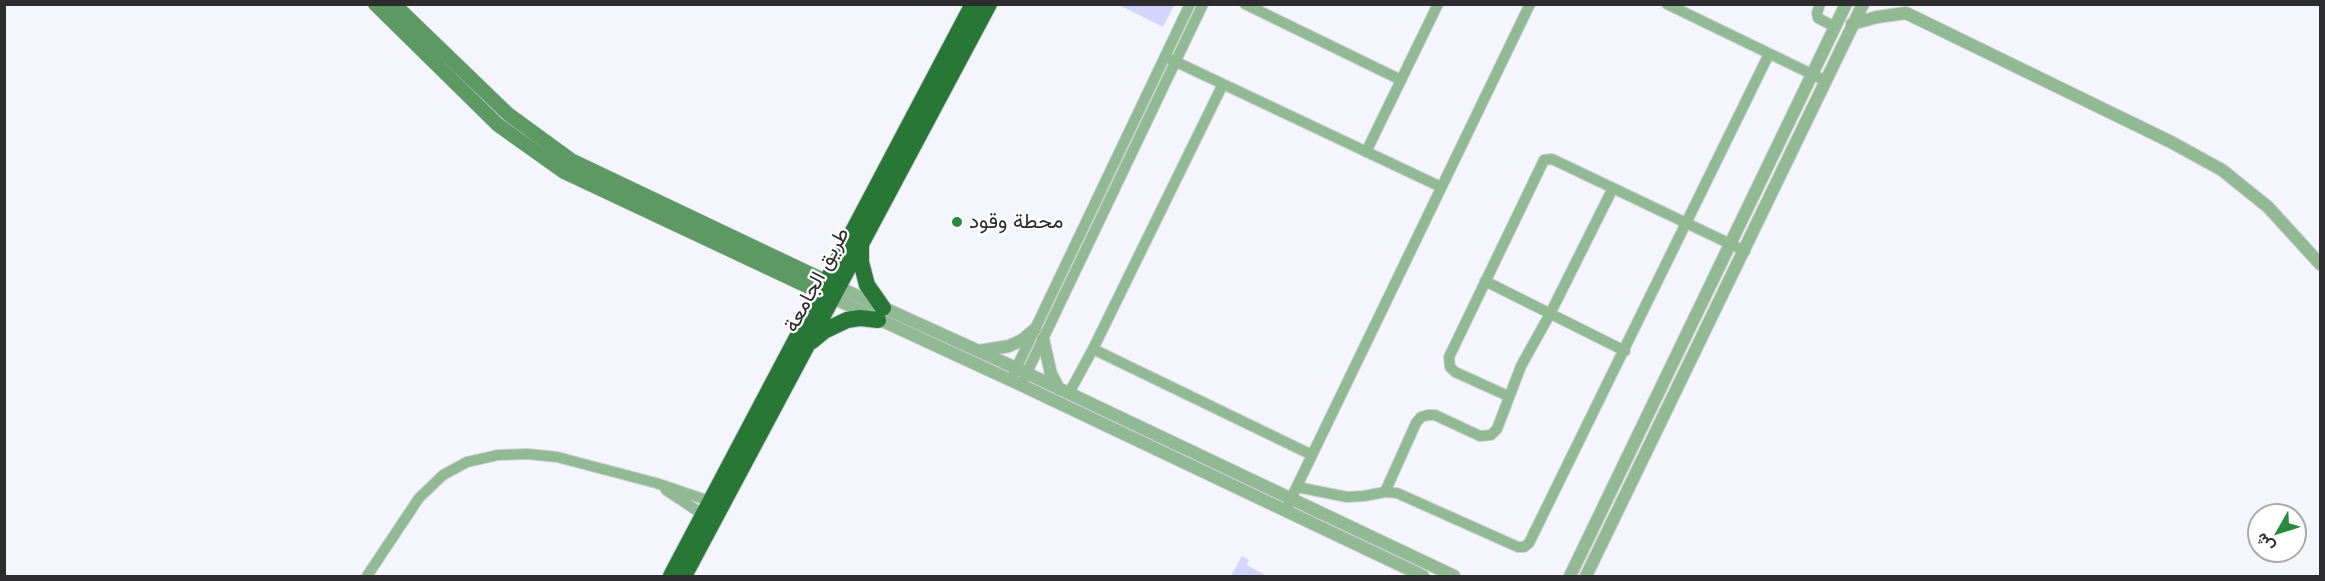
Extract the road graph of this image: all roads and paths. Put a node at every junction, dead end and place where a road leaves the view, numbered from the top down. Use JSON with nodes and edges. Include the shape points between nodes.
{"nodes":[{"id":1,"x":375,"y":4,"type":"edge"},
{"id":2,"x":394,"y":4,"type":"edge"},
{"id":3,"x":973,"y":4,"type":"edge"},
{"id":4,"x":989,"y":4,"type":"edge"},
{"id":5,"x":1190,"y":4,"type":"edge"},
{"id":6,"x":1203,"y":4,"type":"edge"},
{"id":7,"x":1245,"y":4,"type":"edge"},
{"id":8,"x":1438,"y":4,"type":"edge"},
{"id":9,"x":1530,"y":4,"type":"edge"},
{"id":10,"x":1666,"y":4,"type":"edge"},
{"id":11,"x":1820,"y":4,"type":"edge"},
{"id":12,"x":1846,"y":4,"type":"edge"},
{"id":13,"x":1863,"y":4,"type":"edge"},
{"id":14,"x":1904,"y":9,"type":"edge"},
{"id":15,"x":1838,"y":23,"type":"junction"},
{"id":16,"x":1854,"y":25,"type":"junction"},
{"id":17,"x":1769,"y":54,"type":"junction"},
{"id":18,"x":1165,"y":57,"type":"junction"},
{"id":19,"x":1176,"y":62,"type":"junction"},
{"id":20,"x":1813,"y":75,"type":"junction"},
{"id":21,"x":1401,"y":80,"type":"junction"},
{"id":22,"x":1826,"y":81,"type":"junction"},
{"id":23,"x":1223,"y":84,"type":"junction"},
{"id":24,"x":1366,"y":152,"type":"junction"},
{"id":25,"x":899,"y":158,"type":"junction"},
{"id":26,"x":1441,"y":187,"type":"junction"},
{"id":27,"x":1613,"y":188,"type":"junction"},
{"id":28,"x":1686,"y":223,"type":"junction"},
{"id":29,"x":861,"y":245,"type":"junction"},
{"id":30,"x":1731,"y":245,"type":"junction"},
{"id":31,"x":1745,"y":251,"type":"junction"},
{"id":32,"x":2320,"y":264,"type":"edge"},
{"id":33,"x":1485,"y":280,"type":"junction"},
{"id":34,"x":829,"y":290,"type":"junction"},
{"id":35,"x":880,"y":314,"type":"junction"},
{"id":36,"x":1550,"y":314,"type":"junction"},
{"id":37,"x":1039,"y":334,"type":"junction"},
{"id":38,"x":809,"y":343,"type":"junction"},
{"id":39,"x":1093,"y":349,"type":"junction"},
{"id":40,"x":979,"y":351,"type":"junction"},
{"id":41,"x":1624,"y":351,"type":"junction"},
{"id":42,"x":1019,"y":377,"type":"junction"},
{"id":43,"x":1064,"y":391,"type":"junction"},
{"id":44,"x":1508,"y":396,"type":"junction"},
{"id":45,"x":1312,"y":455,"type":"junction"},
{"id":46,"x":656,"y":483,"type":"junction"},
{"id":47,"x":1297,"y":487,"type":"junction"},
{"id":48,"x":1385,"y":492,"type":"junction"},
{"id":49,"x":1288,"y":505,"type":"junction"},
{"id":50,"x":712,"y":511,"type":"junction"},
{"id":51,"x":367,"y":576,"type":"edge"},
{"id":52,"x":670,"y":576,"type":"edge"},
{"id":53,"x":684,"y":576,"type":"edge"},
{"id":54,"x":1423,"y":576,"type":"edge"},
{"id":55,"x":1454,"y":576,"type":"edge"},
{"id":56,"x":1570,"y":576,"type":"edge"},
{"id":57,"x":1586,"y":576,"type":"edge"}],
"edges":[{"from":1,"to":34,"type":"main road","via":[[498,125],[564,172]]},
{"from":2,"to":34,"type":"main road","via":[[508,114],[571,160]]},
{"from":3,"to":25,"type":"highway","name":"طريق الجامعة"},
{"from":4,"to":25,"type":"highway","name":"طريق الجامعة"},
{"from":5,"to":18,"type":"street"},
{"from":6,"to":19,"type":"street"},
{"from":7,"to":21,"type":"street"},
{"from":8,"to":21,"type":"street"},
{"from":9,"to":26,"type":"street"},
{"from":10,"to":17,"type":"street"},
{"from":11,"to":15,"type":"street","via":[[1818,18]]},
{"from":12,"to":15,"type":"street"},
{"from":13,"to":16,"type":"street"},
{"from":14,"to":16,"type":"street"},
{"from":14,"to":32,"type":"street","via":[[2222,170],[2268,207]]},
{"from":15,"to":16,"type":"street"},
{"from":15,"to":20,"type":"street"},
{"from":16,"to":22,"type":"street"},
{"from":17,"to":20,"type":"street"},
{"from":17,"to":28,"type":"street"},
{"from":18,"to":19,"type":"street"},
{"from":18,"to":37,"type":"street"},
{"from":19,"to":23,"type":"street"},
{"from":19,"to":37,"type":"street"},
{"from":20,"to":22,"type":"street"},
{"from":20,"to":30,"type":"street"},
{"from":21,"to":24,"type":"street"},
{"from":22,"to":31,"type":"street"},
{"from":23,"to":24,"type":"street"},
{"from":23,"to":39,"type":"street"},
{"from":24,"to":26,"type":"street"},
{"from":25,"to":29,"type":"highway","name":"طريق الجامعة"},
{"from":25,"to":34,"type":"highway","name":"طريق الجامعة"},
{"from":26,"to":45,"type":"street"},
{"from":27,"to":28,"type":"street"},
{"from":27,"to":33,"type":"street","via":[[1552,159],[1544,160]]},
{"from":27,"to":36,"type":"street"},
{"from":28,"to":30,"type":"street"},
{"from":28,"to":41,"type":"street"},
{"from":29,"to":34,"type":"highway","name":"طريق الجامعة"},
{"from":29,"to":35,"type":"highway","via":[[867,285]]},
{"from":30,"to":31,"type":"street"},
{"from":30,"to":56,"type":"street"},
{"from":31,"to":57,"type":"street"},
{"from":33,"to":36,"type":"street"},
{"from":33,"to":44,"type":"street","via":[[1450,354],[1449,364],[1455,372]]},
{"from":34,"to":35,"type":"street"},
{"from":34,"to":38,"type":"highway","name":"طريق الجامعة"},
{"from":34,"to":50,"type":"highway","name":"طريق الجامعة"},
{"from":35,"to":38,"type":"highway","via":[[847,320]]},
{"from":35,"to":40,"type":"street"},
{"from":35,"to":42,"type":"street"},
{"from":36,"to":41,"type":"street"},
{"from":36,"to":44,"type":"street"},
{"from":37,"to":40,"type":"street","via":[[1009,346]]},
{"from":37,"to":42,"type":"street"},
{"from":37,"to":43,"type":"street","via":[[1051,374]]},
{"from":38,"to":50,"type":"highway","name":"طريق الجامعة"},
{"from":39,"to":43,"type":"street"},
{"from":39,"to":45,"type":"street"},
{"from":40,"to":42,"type":"street"},
{"from":41,"to":48,"type":"street","via":[[1524,547],[1403,495]]},
{"from":42,"to":43,"type":"street"},
{"from":42,"to":49,"type":"street"},
{"from":43,"to":49,"type":"street"},
{"from":44,"to":48,"type":"street","via":[[1497,429],[1488,436],[1477,435],[1435,415],[1421,417]]},
{"from":45,"to":47,"type":"street"},
{"from":46,"to":50,"type":"street"},
{"from":46,"to":50,"type":"street"},
{"from":46,"to":51,"type":"street","via":[[557,457],[498,455],[467,462],[443,475],[419,498]]},
{"from":47,"to":48,"type":"street","via":[[1347,497]]},
{"from":47,"to":49,"type":"street"},
{"from":49,"to":54,"type":"street"},
{"from":49,"to":55,"type":"street"},
{"from":50,"to":52,"type":"highway","name":"طريق الجامعة"},
{"from":50,"to":53,"type":"highway","name":"طريق الجامعة"}]}
